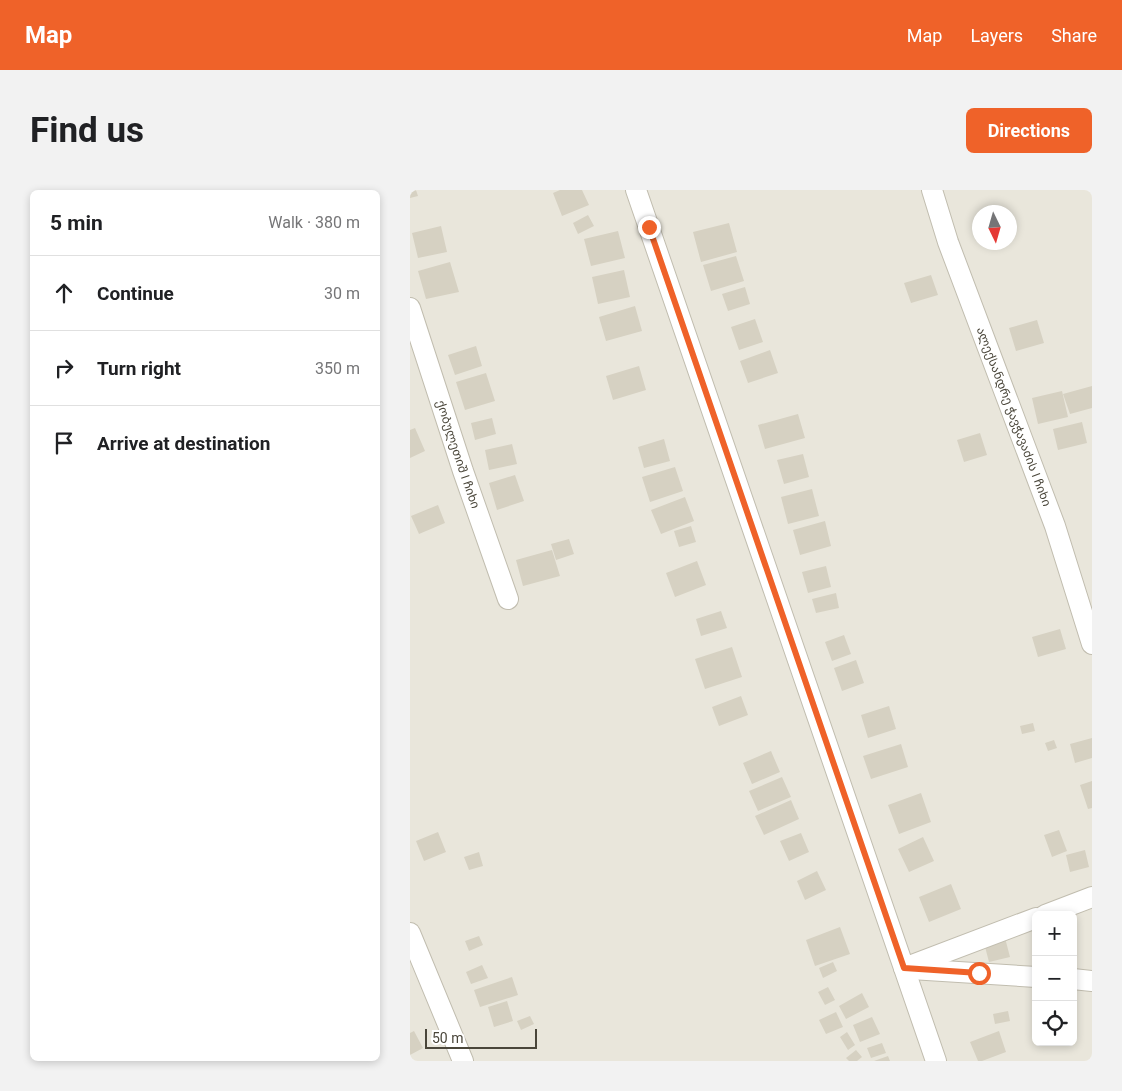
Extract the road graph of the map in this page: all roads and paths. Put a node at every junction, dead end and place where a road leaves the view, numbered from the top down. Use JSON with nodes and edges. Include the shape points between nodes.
{"nodes":[{"id":1,"x":636,"y":190,"type":"edge"},
{"id":2,"x":932,"y":190,"type":"edge"},
{"id":3,"x":410,"y":308,"type":"edge"},
{"id":4,"x":508,"y":600,"type":"dead end"},
{"id":5,"x":1092,"y":644,"type":"edge"},
{"id":6,"x":1092,"y":897,"type":"edge"},
{"id":7,"x":1055,"y":911,"type":"edge"},
{"id":8,"x":1032,"y":920,"type":"edge"},
{"id":9,"x":410,"y":933,"type":"edge"},
{"id":10,"x":904,"y":968,"type":"junction"},
{"id":11,"x":1032,"y":977,"type":"edge"},
{"id":12,"x":1077,"y":979,"type":"edge"},
{"id":13,"x":1092,"y":981,"type":"edge"},
{"id":14,"x":464,"y":1061,"type":"edge"},
{"id":15,"x":936,"y":1061,"type":"edge"}],
"edges":[{"from":1,"to":10,"type":"street"},
{"from":2,"to":5,"type":"street","name":"ალექსანდრე ჭავჭავაძის I ჩიხი","via":[[948,242],[1055,526]]},
{"from":3,"to":4,"type":"street","name":"ქობულეთიშ I ჩიხი"},
{"from":6,"to":7,"type":"street"},
{"from":8,"to":10,"type":"street"},
{"from":9,"to":14,"type":"street"},
{"from":10,"to":11,"type":"street"},
{"from":10,"to":15,"type":"street"},
{"from":12,"to":13,"type":"street"}]}
